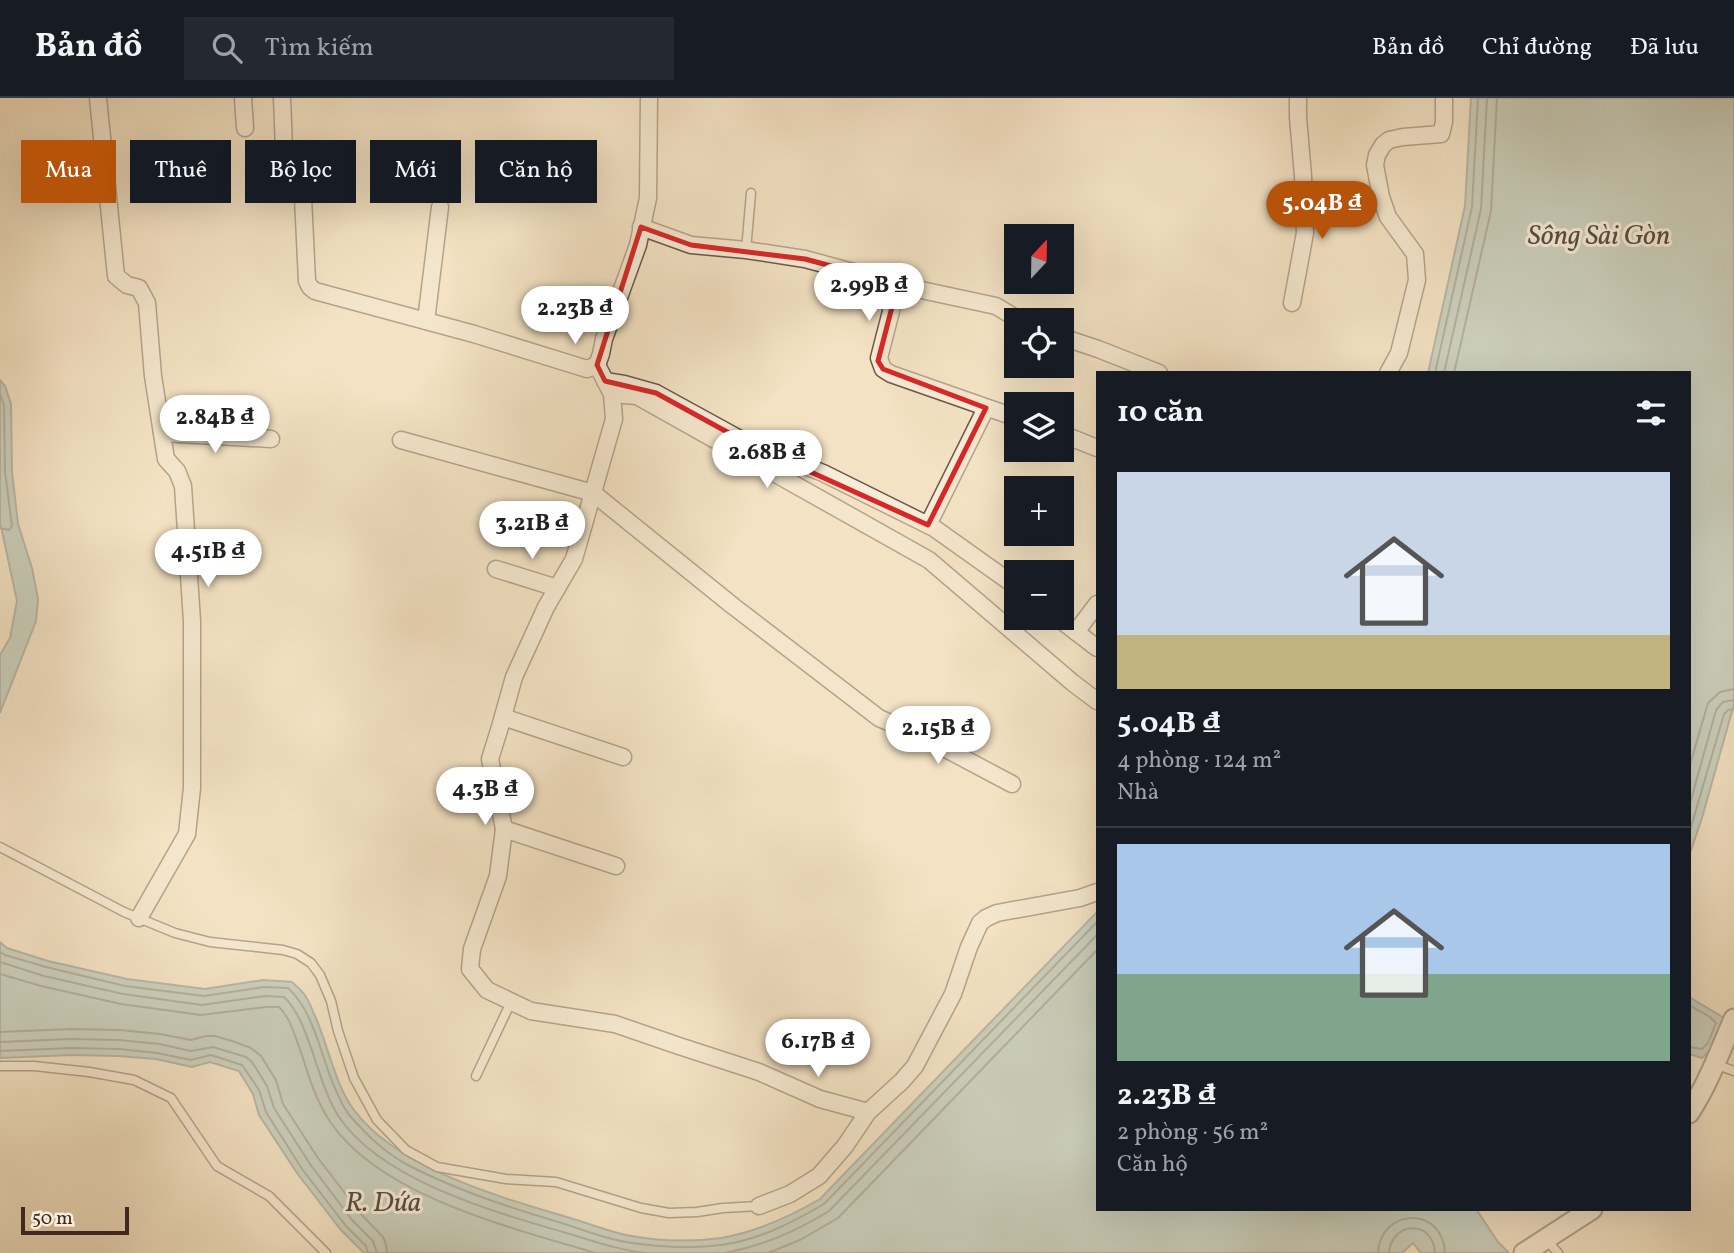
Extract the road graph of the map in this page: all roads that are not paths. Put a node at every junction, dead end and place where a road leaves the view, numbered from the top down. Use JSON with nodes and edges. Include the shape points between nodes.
{"nodes":[{"id":1,"x":98,"y":98,"type":"edge"},
{"id":2,"x":243,"y":98,"type":"edge"},
{"id":3,"x":282,"y":98,"type":"edge"},
{"id":4,"x":649,"y":98,"type":"edge"},
{"id":5,"x":1298,"y":98,"type":"edge"},
{"id":6,"x":1444,"y":98,"type":"edge"},
{"id":7,"x":245,"y":128,"type":"dead end"},
{"id":8,"x":751,"y":193,"type":"dead end"},
{"id":9,"x":440,"y":207,"type":"dead end"},
{"id":10,"x":641,"y":227,"type":"junction"},
{"id":11,"x":746,"y":250,"type":"junction"},
{"id":12,"x":898,"y":284,"type":"junction"},
{"id":13,"x":1292,"y":303,"type":"dead end"},
{"id":14,"x":1004,"y":311,"type":"edge"},
{"id":15,"x":426,"y":321,"type":"junction"},
{"id":16,"x":1074,"y":341,"type":"edge"},
{"id":17,"x":597,"y":365,"type":"junction"},
{"id":18,"x":1154,"y":371,"type":"edge"},
{"id":19,"x":1389,"y":371,"type":"edge"},
{"id":20,"x":608,"y":387,"type":"junction"},
{"id":21,"x":986,"y":408,"type":"junction"},
{"id":22,"x":1004,"y":414,"type":"edge"},
{"id":23,"x":162,"y":433,"type":"junction"},
{"id":24,"x":271,"y":439,"type":"dead end"},
{"id":25,"x":1074,"y":439,"type":"edge"},
{"id":26,"x":401,"y":440,"type":"dead end"},
{"id":27,"x":1096,"y":448,"type":"edge"},
{"id":28,"x":593,"y":493,"type":"junction"},
{"id":29,"x":928,"y":526,"type":"junction"},
{"id":30,"x":496,"y":569,"type":"dead end"},
{"id":31,"x":1004,"y":578,"type":"edge"},
{"id":32,"x":557,"y":587,"type":"junction"},
{"id":33,"x":1096,"y":605,"type":"edge"},
{"id":34,"x":1073,"y":630,"type":"edge"},
{"id":35,"x":1076,"y":632,"type":"junction"},
{"id":36,"x":1096,"y":647,"type":"edge"},
{"id":37,"x":1096,"y":700,"type":"edge"},
{"id":38,"x":503,"y":718,"type":"junction"},
{"id":39,"x":623,"y":757,"type":"dead end"},
{"id":40,"x":1012,"y":784,"type":"dead end"},
{"id":41,"x":504,"y":829,"type":"junction"},
{"id":42,"x":0,"y":847,"type":"edge"},
{"id":43,"x":616,"y":866,"type":"dead end"},
{"id":44,"x":1096,"y":892,"type":"edge"},
{"id":45,"x":139,"y":918,"type":"junction"},
{"id":46,"x":511,"y":1002,"type":"junction"},
{"id":47,"x":1733,"y":1025,"type":"edge"},
{"id":48,"x":1715,"y":1064,"type":"junction"},
{"id":49,"x":0,"y":1066,"type":"edge"},
{"id":50,"x":1734,"y":1071,"type":"edge"},
{"id":51,"x":476,"y":1076,"type":"dead end"},
{"id":52,"x":1691,"y":1109,"type":"edge"},
{"id":53,"x":868,"y":1112,"type":"junction"},
{"id":54,"x":759,"y":1206,"type":"joint"},
{"id":55,"x":1589,"y":1211,"type":"edge"},
{"id":56,"x":1541,"y":1248,"type":"edge"},
{"id":57,"x":326,"y":1253,"type":"edge"}],
"edges":[{"from":1,"to":23,"type":"street","via":[[116,276],[139,288],[147,303]]},
{"from":2,"to":7,"type":"street"},
{"from":3,"to":15,"type":"street","via":[[285,175],[303,198],[310,288]]},
{"from":4,"to":10,"type":"street","via":[[648,198]]},
{"from":5,"to":13,"type":"street","via":[[1305,233]]},
{"from":6,"to":19,"type":"street","via":[[1441,134],[1389,140],[1377,155],[1381,197],[1396,231],[1415,254],[1417,280],[1399,353]]},
{"from":8,"to":11,"type":"lane"},
{"from":9,"to":15,"type":"street"},
{"from":10,"to":11,"type":"street","via":[[691,245]]},
{"from":10,"to":17,"type":"street"},
{"from":11,"to":12,"type":"street","via":[[805,259]]},
{"from":12,"to":14,"type":"street"},
{"from":12,"to":21,"type":"street","via":[[879,358],[883,369]]},
{"from":15,"to":17,"type":"street","via":[[586,369]]},
{"from":16,"to":18,"type":"street"},
{"from":17,"to":20,"type":"street"},
{"from":20,"to":28,"type":"street","via":[[614,419]]},
{"from":20,"to":29,"type":"street","via":[[624,384],[656,393],[748,444],[822,473]]},
{"from":20,"to":37,"type":"street","via":[[637,396],[929,560]]},
{"from":21,"to":22,"type":"street"},
{"from":21,"to":29,"type":"street"},
{"from":23,"to":24,"type":"street"},
{"from":23,"to":45,"type":"street","via":[[166,459],[183,486],[192,621],[192,788],[187,834]]},
{"from":25,"to":27,"type":"street"},
{"from":26,"to":28,"type":"street"},
{"from":28,"to":32,"type":"street","via":[[574,559]]},
{"from":28,"to":40,"type":"street","via":[[879,718]]},
{"from":29,"to":31,"type":"street"},
{"from":30,"to":32,"type":"street"},
{"from":32,"to":38,"type":"street","via":[[514,677]]},
{"from":33,"to":35,"type":"street"},
{"from":34,"to":35,"type":"street"},
{"from":35,"to":36,"type":"street"},
{"from":38,"to":39,"type":"street"},
{"from":38,"to":41,"type":"street","via":[[490,758]]},
{"from":41,"to":43,"type":"street"},
{"from":41,"to":46,"type":"street","via":[[498,876],[472,949],[470,969],[487,989]]},
{"from":42,"to":45,"type":"lane"},
{"from":44,"to":53,"type":"street","via":[[997,913],[980,923],[953,994],[915,1066]]},
{"from":45,"to":54,"type":"lane","via":[[210,942],[283,950],[310,963],[331,1001],[354,1078],[377,1120],[406,1150],[437,1167],[506,1180],[556,1182],[668,1213]]},
{"from":46,"to":51,"type":"lane"},
{"from":46,"to":53,"type":"street","via":[[531,1011],[615,1024]]},
{"from":47,"to":48,"type":"street"},
{"from":48,"to":50,"type":"lane"},
{"from":48,"to":52,"type":"street"},
{"from":49,"to":57,"type":"lane","via":[[34,1066],[134,1080],[172,1098],[217,1166],[270,1196]]},
{"from":53,"to":54,"type":"street","via":[[819,1175],[790,1194]]},
{"from":55,"to":56,"type":"street"}]}
